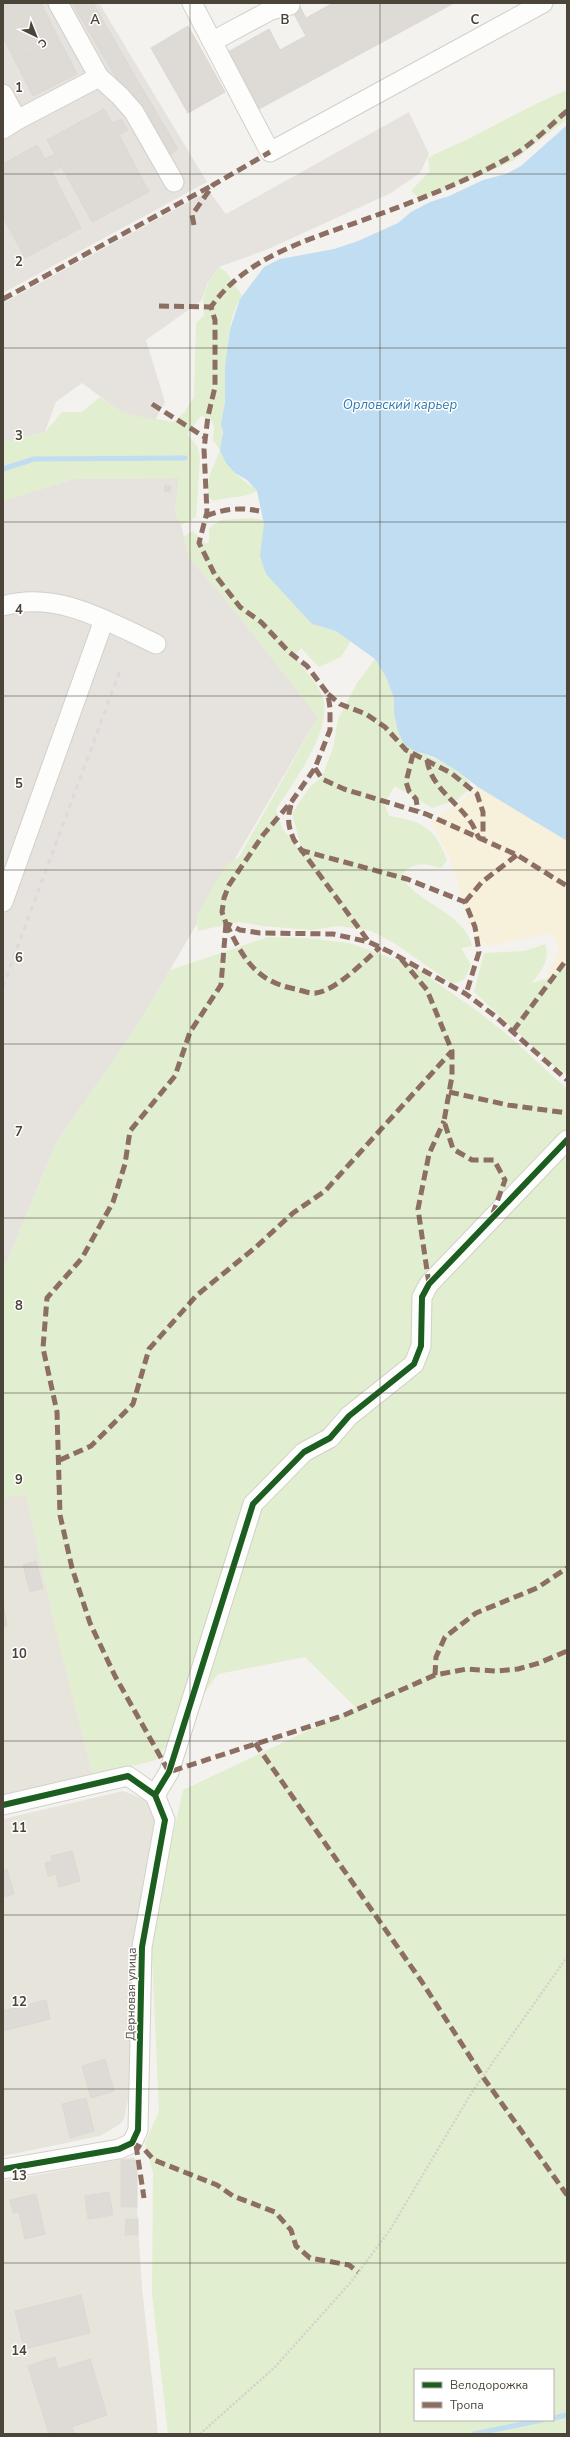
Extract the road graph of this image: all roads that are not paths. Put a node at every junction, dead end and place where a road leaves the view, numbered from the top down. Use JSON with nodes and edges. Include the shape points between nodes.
{"nodes":[{"id":1,"x":58,"y":3,"type":"edge"},
{"id":2,"x":192,"y":3,"type":"edge"},
{"id":3,"x":543,"y":3,"type":"edge"},
{"id":4,"x":290,"y":5,"type":"dead end"},
{"id":5,"x":213,"y":42,"type":"junction"},
{"id":6,"x":99,"y":77,"type":"junction"},
{"id":7,"x":3,"y":94,"type":"edge"},
{"id":8,"x":10,"y":125,"type":"edge"},
{"id":9,"x":174,"y":182,"type":"dead end"},
{"id":10,"x":3,"y":606,"type":"edge"},
{"id":11,"x":104,"y":620,"type":"junction"},
{"id":12,"x":156,"y":644,"type":"dead end"},
{"id":13,"x":3,"y":902,"type":"edge"},
{"id":14,"x":567,"y":1140,"type":"edge"},
{"id":15,"x":155,"y":1795,"type":"junction"},
{"id":16,"x":3,"y":1805,"type":"edge"},
{"id":17,"x":3,"y":2169,"type":"edge"}],
"edges":[{"from":1,"to":6,"type":"street"},
{"from":2,"to":5,"type":"street"},
{"from":3,"to":5,"type":"street","via":[[270,152]]},
{"from":4,"to":5,"type":"street","via":[[271,10]]},
{"from":6,"to":8,"type":"street"},
{"from":6,"to":9,"type":"street","via":[[134,112]]},
{"from":7,"to":8,"type":"street"},
{"from":10,"to":11,"type":"street","via":[[16,602],[48,602],[83,610]]},
{"from":11,"to":12,"type":"street"},
{"from":11,"to":13,"type":"street"},
{"from":14,"to":15,"type":"street","via":[[429,1284],[422,1297],[421,1346],[414,1364],[349,1416],[330,1438],[304,1452],[253,1504],[170,1772]]},
{"from":15,"to":16,"type":"street","via":[[128,1776]]},
{"from":15,"to":17,"type":"street","name":"Дерновая улица","via":[[165,1820],[142,1947],[138,2130],[132,2143],[119,2149]]}]}
